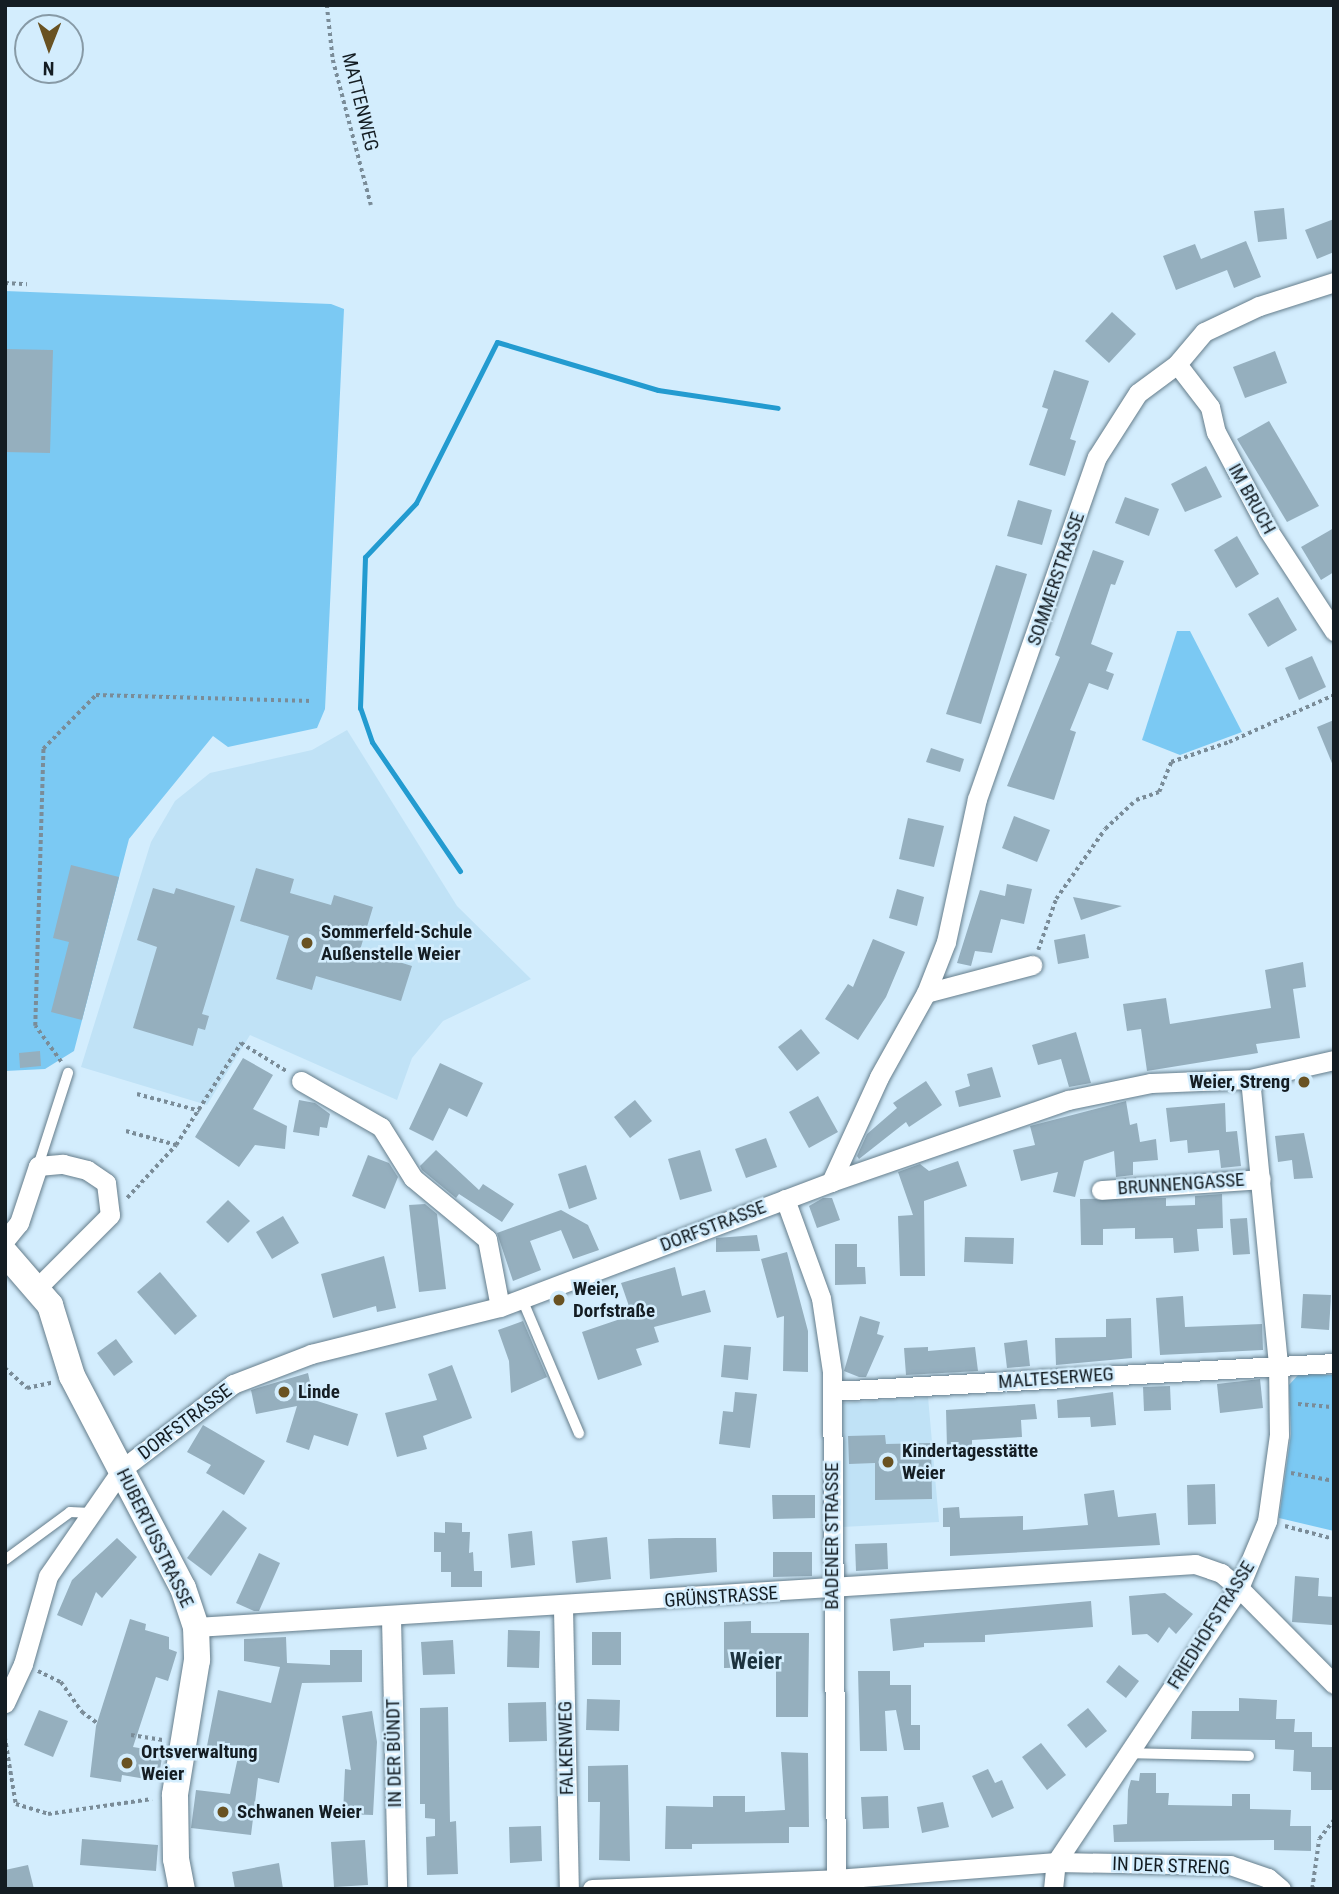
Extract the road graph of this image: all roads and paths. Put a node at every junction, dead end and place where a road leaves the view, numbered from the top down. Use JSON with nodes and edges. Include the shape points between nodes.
{"nodes":[{"id":1,"x":327,"y":5,"type":"edge"},
{"id":2,"x":371,"y":205,"type":"dead end"},
{"id":3,"x":1334,"y":282,"type":"edge"},
{"id":4,"x":5,"y":283,"type":"edge"},
{"id":5,"x":27,"y":284,"type":"dead end"},
{"id":6,"x":1177,"y":364,"type":"junction"},
{"id":7,"x":1334,"y":632,"type":"edge"},
{"id":8,"x":1334,"y":695,"type":"edge"},
{"id":9,"x":313,"y":701,"type":"dead end"},
{"id":10,"x":1032,"y":965,"type":"joint"},
{"id":11,"x":926,"y":993,"type":"junction"},
{"id":12,"x":1334,"y":1060,"type":"edge"},
{"id":13,"x":68,"y":1073,"type":"joint"},
{"id":14,"x":1250,"y":1079,"type":"junction"},
{"id":15,"x":301,"y":1081,"type":"joint"},
{"id":16,"x":137,"y":1094,"type":"dead end"},
{"id":17,"x":200,"y":1111,"type":"junction"},
{"id":18,"x":126,"y":1132,"type":"dead end"},
{"id":19,"x":176,"y":1145,"type":"junction"},
{"id":20,"x":38,"y":1167,"type":"junction"},
{"id":21,"x":1261,"y":1179,"type":"junction"},
{"id":22,"x":831,"y":1182,"type":"junction"},
{"id":23,"x":1101,"y":1190,"type":"dead end"},
{"id":24,"x":785,"y":1199,"type":"junction"},
{"id":25,"x":110,"y":1215,"type":"junction"},
{"id":26,"x":5,"y":1240,"type":"edge"},
{"id":27,"x":5,"y":1253,"type":"edge"},
{"id":28,"x":38,"y":1287,"type":"junction"},
{"id":29,"x":522,"y":1298,"type":"junction"},
{"id":30,"x":500,"y":1307,"type":"junction"},
{"id":31,"x":1334,"y":1363,"type":"edge"},
{"id":32,"x":1279,"y":1364,"type":"junction"},
{"id":33,"x":5,"y":1368,"type":"edge"},
{"id":34,"x":72,"y":1376,"type":"junction"},
{"id":35,"x":833,"y":1391,"type":"junction"},
{"id":36,"x":1298,"y":1404,"type":"dead end"},
{"id":37,"x":1334,"y":1407,"type":"edge"},
{"id":38,"x":579,"y":1433,"type":"dead end"},
{"id":39,"x":122,"y":1469,"type":"junction"},
{"id":40,"x":1275,"y":1470,"type":"junction"},
{"id":41,"x":1334,"y":1481,"type":"edge"},
{"id":42,"x":91,"y":1513,"type":"junction"},
{"id":43,"x":1267,"y":1521,"type":"junction"},
{"id":44,"x":1334,"y":1539,"type":"edge"},
{"id":45,"x":5,"y":1560,"type":"edge"},
{"id":46,"x":1238,"y":1588,"type":"junction"},
{"id":47,"x":832,"y":1590,"type":"junction"},
{"id":48,"x":563,"y":1608,"type":"junction"},
{"id":49,"x":391,"y":1618,"type":"junction"},
{"id":50,"x":196,"y":1628,"type":"junction"},
{"id":51,"x":23,"y":1664,"type":"junction"},
{"id":52,"x":1334,"y":1684,"type":"edge"},
{"id":53,"x":5,"y":1703,"type":"edge"},
{"id":54,"x":97,"y":1723,"type":"dead end"},
{"id":55,"x":131,"y":1735,"type":"dead end"},
{"id":56,"x":5,"y":1737,"type":"edge"},
{"id":57,"x":181,"y":1742,"type":"junction"},
{"id":58,"x":6,"y":1748,"type":"edge"},
{"id":59,"x":1128,"y":1753,"type":"junction"},
{"id":60,"x":1249,"y":1756,"type":"dead end"},
{"id":61,"x":175,"y":1795,"type":"junction"},
{"id":62,"x":1334,"y":1820,"type":"edge"},
{"id":63,"x":1056,"y":1862,"type":"junction"},
{"id":64,"x":836,"y":1879,"type":"junction"},
{"id":65,"x":960,"y":1880,"type":"edge"},
{"id":66,"x":621,"y":1888,"type":"edge"},
{"id":67,"x":182,"y":1889,"type":"edge"},
{"id":68,"x":397,"y":1889,"type":"edge"},
{"id":69,"x":569,"y":1889,"type":"edge"},
{"id":70,"x":592,"y":1889,"type":"edge"},
{"id":71,"x":1052,"y":1889,"type":"edge"},
{"id":72,"x":1281,"y":1889,"type":"edge"},
{"id":73,"x":1312,"y":1889,"type":"edge"}],
"edges":[{"from":1,"to":2,"type":"path","name":"MATTENWEG","via":[[333,60]]},
{"from":3,"to":6,"type":"street","name":"SOMMERSTRASSE","via":[[1259,306],[1204,332]]},
{"from":4,"to":5,"type":"path"},
{"from":6,"to":7,"type":"street","name":"IM BRUCH","via":[[1210,407],[1216,432],[1268,530]]},
{"from":6,"to":11,"type":"street","name":"SOMMERSTRASSE","via":[[1138,393],[1097,457],[977,799],[946,942]]},
{"from":8,"to":10,"type":"path","via":[[1229,742],[1171,762],[1159,792],[1136,800],[1105,829],[1056,899]]},
{"from":9,"to":13,"type":"path","via":[[96,695],[43,749],[35,1026]]},
{"from":10,"to":11,"type":"street"},
{"from":11,"to":22,"type":"street","name":"SOMMERSTRASSE","via":[[879,1077]]},
{"from":12,"to":14,"type":"street","name":"DORFSTRASSE"},
{"from":13,"to":20,"type":"lane"},
{"from":14,"to":21,"type":"street","name":"FRIEDHOFSTRASSE"},
{"from":14,"to":22,"type":"street","name":"DORFSTRASSE","via":[[1151,1083],[1068,1100]]},
{"from":15,"to":17,"type":"path","via":[[241,1043]]},
{"from":15,"to":30,"type":"street","via":[[382,1127],[413,1178],[487,1239]]},
{"from":16,"to":17,"type":"path"},
{"from":17,"to":19,"type":"path"},
{"from":18,"to":19,"type":"path"},
{"from":19,"to":25,"type":"path"},
{"from":20,"to":25,"type":"street","via":[[64,1164],[88,1170],[106,1183]]},
{"from":20,"to":26,"type":"street","via":[[19,1223]]},
{"from":21,"to":23,"type":"street","name":"BRUNNENGASSE"},
{"from":21,"to":32,"type":"street","name":"FRIEDHOFSTRASSE"},
{"from":22,"to":24,"type":"street","name":"DORFSTRASSE"},
{"from":24,"to":29,"type":"street","name":"DORFSTRASSE"},
{"from":24,"to":35,"type":"street","name":"BADENER STRASSE","via":[[821,1298]]},
{"from":25,"to":28,"type":"street"},
{"from":27,"to":28,"type":"street","name":"HUBERTUSSTRASSE"},
{"from":28,"to":34,"type":"street","name":"HUBERTUSSTRASSE","via":[[50,1305]]},
{"from":29,"to":30,"type":"street","name":"DORFSTRASSE"},
{"from":29,"to":38,"type":"lane"},
{"from":30,"to":39,"type":"street","name":"DORFSTRASSE","via":[[271,1367],[233,1384]]},
{"from":31,"to":32,"type":"street","name":"MALTESERWEG"},
{"from":32,"to":35,"type":"street","name":"MALTESERWEG"},
{"from":32,"to":40,"type":"street","name":"FRIEDHOFSTRASSE"},
{"from":33,"to":34,"type":"path","via":[[27,1388]]},
{"from":34,"to":39,"type":"street","name":"HUBERTUSSTRASSE"},
{"from":35,"to":47,"type":"street","name":"BADENER STRASSE"},
{"from":36,"to":37,"type":"path"},
{"from":39,"to":42,"type":"street","name":"DORFSTRASSE"},
{"from":39,"to":50,"type":"street","name":"HUBERTUSSTRASSE","via":[[183,1588]]},
{"from":40,"to":41,"type":"path"},
{"from":40,"to":43,"type":"street","name":"FRIEDHOFSTRASSE"},
{"from":42,"to":45,"type":"lane","via":[[69,1512]]},
{"from":42,"to":51,"type":"street","name":"DORFSTRASSE","via":[[39,1596]]},
{"from":43,"to":44,"type":"path"},
{"from":43,"to":46,"type":"street","name":"FRIEDHOFSTRASSE"},
{"from":46,"to":47,"type":"street","name":"GRÜNSTRASSE","via":[[1221,1573],[1195,1564]]},
{"from":46,"to":52,"type":"street","name":"GRÜNSTRASSE"},
{"from":46,"to":59,"type":"street","name":"FRIEDHOFSTRASSE"},
{"from":47,"to":48,"type":"street","name":"GRÜNSTRASSE"},
{"from":47,"to":64,"type":"street","name":"BADENER STRASSE"},
{"from":48,"to":49,"type":"street","name":"GRÜNSTRASSE"},
{"from":48,"to":69,"type":"street","name":"FALKENWEG"},
{"from":49,"to":50,"type":"street","name":"GRÜNSTRASSE"},
{"from":49,"to":68,"type":"street","name":"IN DER BÜNDT"},
{"from":50,"to":57,"type":"street","name":"HUBERTUSSTRASSE","via":[[197,1660]]},
{"from":51,"to":53,"type":"street","name":"DORFSTRASSE"},
{"from":51,"to":54,"type":"path","via":[[61,1682],[82,1712]]},
{"from":55,"to":57,"type":"path"},
{"from":56,"to":58,"type":"path"},
{"from":57,"to":61,"type":"street","name":"HUBERTUSSTRASSE"},
{"from":58,"to":61,"type":"path","via":[[16,1804],[48,1814]]},
{"from":59,"to":60,"type":"lane"},
{"from":59,"to":63,"type":"street","name":"FRIEDHOFSTRASSE"},
{"from":61,"to":67,"type":"street","name":"HUBERTUSSTRASSE","via":[[176,1859]]},
{"from":62,"to":73,"type":"path","via":[[1319,1839]]},
{"from":63,"to":65,"type":"street","name":"IN DER STRENG"},
{"from":63,"to":71,"type":"street","name":"FRIEDHOFSTRASSE"},
{"from":63,"to":72,"type":"street","name":"IN DER STRENG","via":[[1230,1865],[1268,1878]]},
{"from":64,"to":65,"type":"street","name":"IN DER STRENG"},
{"from":64,"to":66,"type":"street","name":"IN DER STRENG"},
{"from":66,"to":70,"type":"street","name":"IN DER STRENG"}]}
